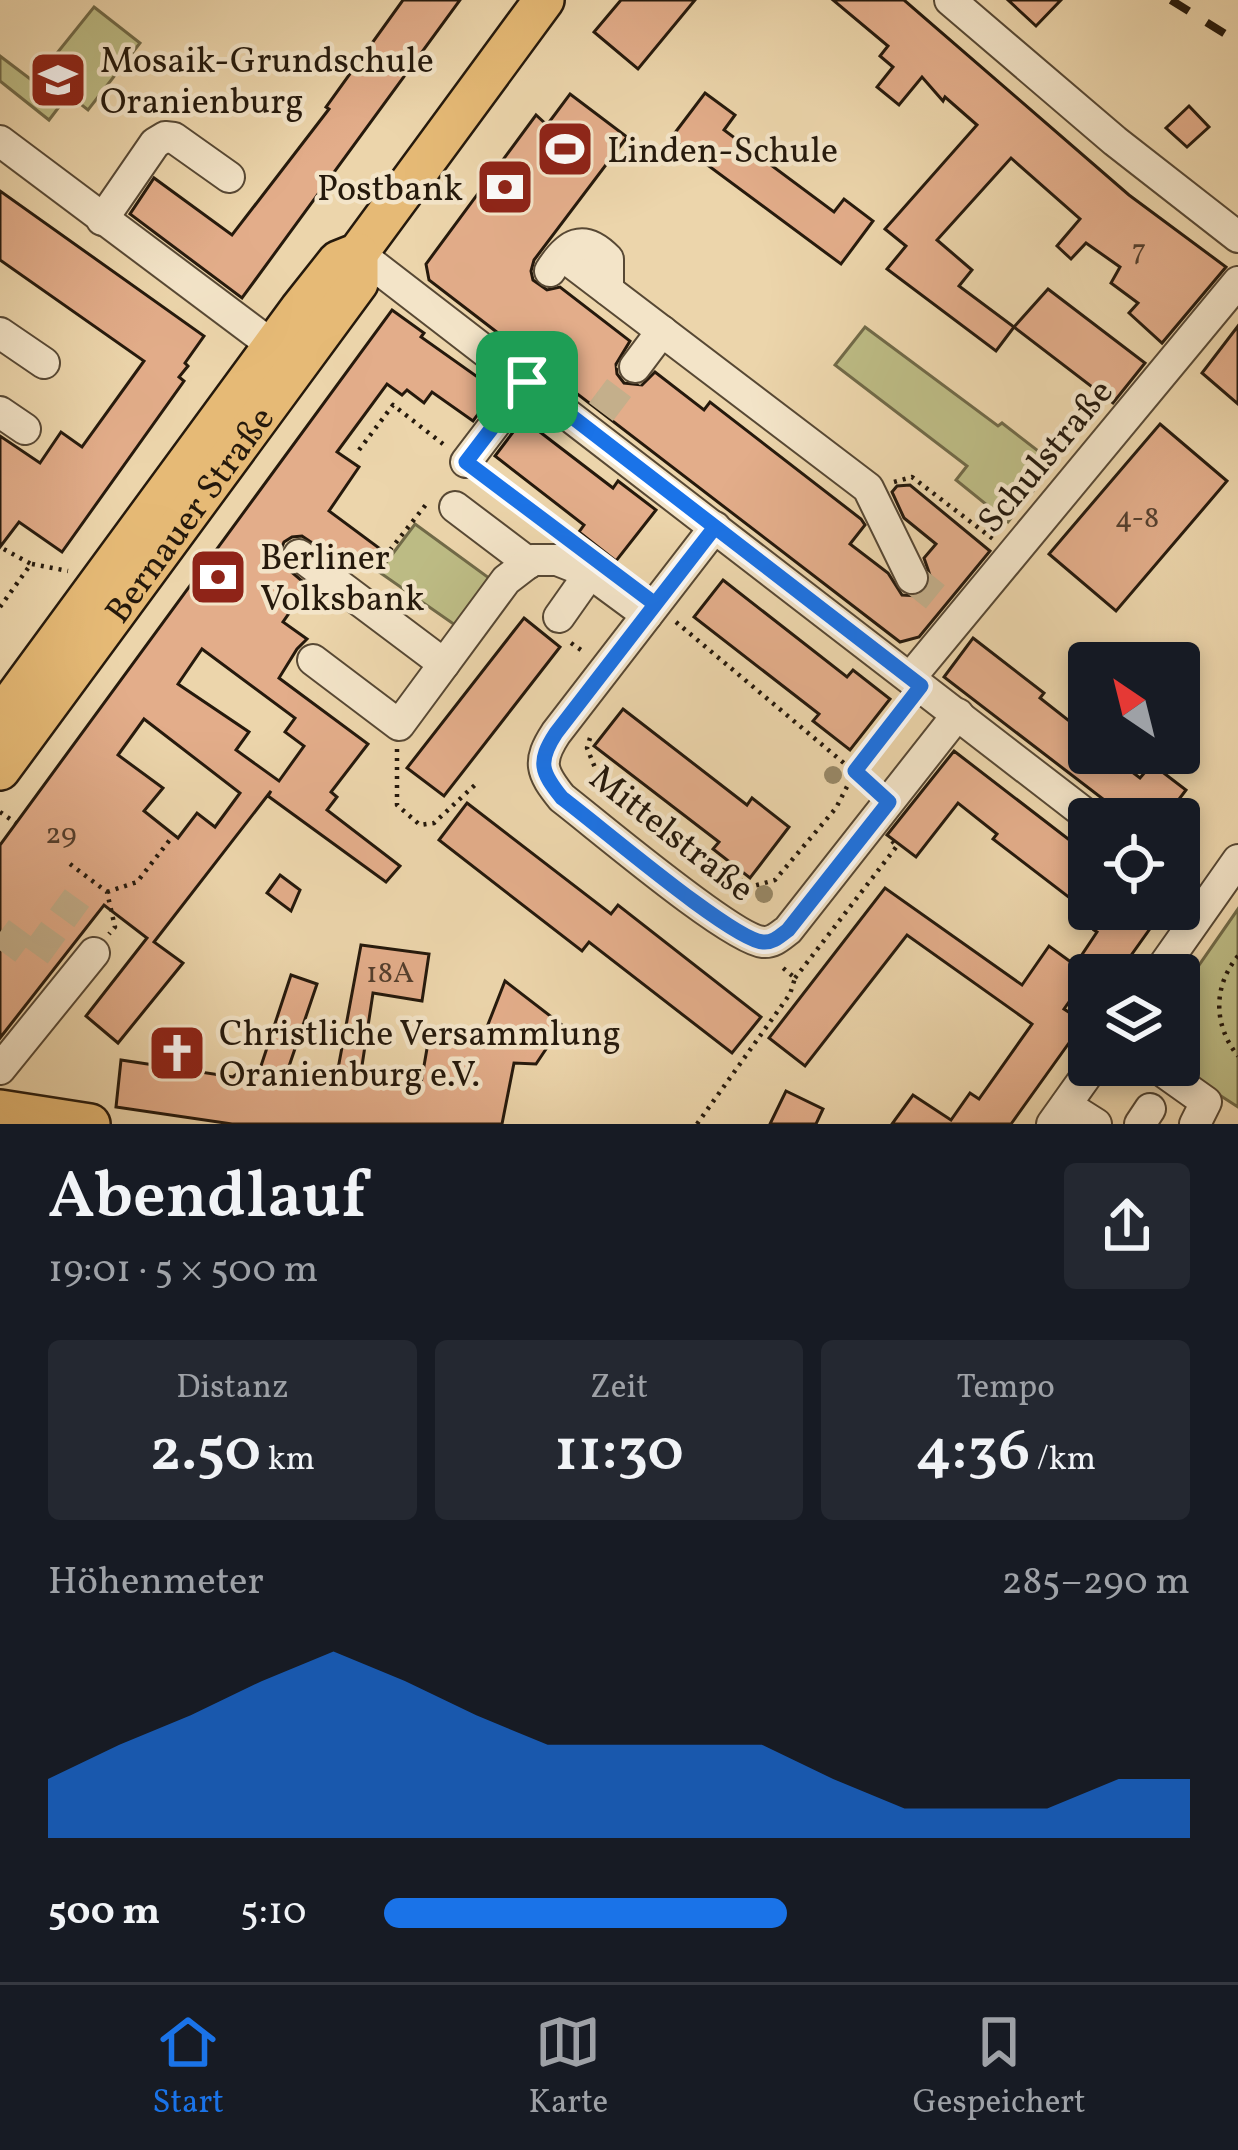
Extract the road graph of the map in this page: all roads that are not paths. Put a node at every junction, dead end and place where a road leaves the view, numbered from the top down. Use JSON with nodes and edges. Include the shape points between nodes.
{"nodes":[{"id":1,"x":544,"y":0,"type":"edge"},
{"id":2,"x":950,"y":0,"type":"edge"},
{"id":3,"x":0,"y":141,"type":"edge"},
{"id":4,"x":229,"y":177,"type":"dead end"},
{"id":5,"x":102,"y":220,"type":"junction"},
{"id":6,"x":1238,"y":237,"type":"edge"},
{"id":7,"x":358,"y":253,"type":"junction"},
{"id":8,"x":559,"y":265,"type":"dead end"},
{"id":9,"x":1238,"y":282,"type":"edge"},
{"id":10,"x":662,"y":331,"type":"junction"},
{"id":11,"x":0,"y":332,"type":"edge"},
{"id":12,"x":286,"y":355,"type":"junction"},
{"id":13,"x":44,"y":363,"type":"dead end"},
{"id":14,"x":635,"y":367,"type":"tunnel mouth"},
{"id":15,"x":527,"y":382,"type":"junction"},
{"id":16,"x":728,"y":382,"type":"junction"},
{"id":17,"x":778,"y":442,"type":"dead end"},
{"id":18,"x":466,"y":462,"type":"road end"},
{"id":19,"x":819,"y":474,"type":"dead end"},
{"id":20,"x":874,"y":502,"type":"junction"},
{"id":21,"x":455,"y":507,"type":"dead end"},
{"id":22,"x":715,"y":527,"type":"junction"},
{"id":23,"x":299,"y":555,"type":"dead end"},
{"id":24,"x":529,"y":563,"type":"junction"},
{"id":25,"x":590,"y":572,"type":"junction"},
{"id":26,"x":912,"y":578,"type":"tunnel mouth"},
{"id":27,"x":559,"y":616,"type":"dead end"},
{"id":28,"x":663,"y":616,"type":"junction"},
{"id":29,"x":314,"y":660,"type":"dead end"},
{"id":30,"x":444,"y":664,"type":"junction"},
{"id":31,"x":915,"y":682,"type":"junction"},
{"id":32,"x":958,"y":714,"type":"junction"},
{"id":33,"x":0,"y":718,"type":"edge"},
{"id":34,"x":0,"y":770,"type":"edge"},
{"id":35,"x":1068,"y":800,"type":"edge"},
{"id":36,"x":1238,"y":860,"type":"edge"},
{"id":37,"x":1200,"y":904,"type":"edge"},
{"id":38,"x":1204,"y":907,"type":"junction"},
{"id":39,"x":94,"y":953,"type":"road end"},
{"id":40,"x":1172,"y":954,"type":"edge"},
{"id":41,"x":0,"y":1069,"type":"edge"},
{"id":42,"x":1079,"y":1086,"type":"edge"},
{"id":43,"x":1184,"y":1086,"type":"edge"},
{"id":44,"x":0,"y":1110,"type":"edge"},
{"id":45,"x":1059,"y":1114,"type":"edge"},
{"id":46,"x":90,"y":1124,"type":"edge"},
{"id":47,"x":1096,"y":1124,"type":"edge"},
{"id":48,"x":1196,"y":1124,"type":"edge"}],
"edges":[{"from":1,"to":7,"type":"main road","name":"Bernauer Straße"},
{"from":2,"to":6,"type":"street"},
{"from":3,"to":5,"type":"street"},
{"from":4,"to":5,"type":"street","via":[[165,136]]},
{"from":5,"to":12,"type":"street"},
{"from":7,"to":12,"type":"main road","name":"Bernauer Straße","via":[[338,261]]},
{"from":7,"to":15,"type":"street"},
{"from":8,"to":10,"type":"street"},
{"from":9,"to":31,"type":"street","name":"Schulstraße","via":[[1011,555],[951,609]]},
{"from":10,"to":14,"type":"street"},
{"from":10,"to":16,"type":"street"},
{"from":11,"to":13,"type":"street"},
{"from":12,"to":33,"type":"main road","name":"Bernauer Straße"},
{"from":12,"to":34,"type":"main road","name":"Bernauer Straße"},
{"from":15,"to":18,"type":"street"},
{"from":15,"to":22,"type":"street","via":[[595,420]]},
{"from":16,"to":17,"type":"street","via":[[735,406]]},
{"from":16,"to":20,"type":"street"},
{"from":19,"to":20,"type":"street","via":[[870,513]]},
{"from":20,"to":26,"type":"street"},
{"from":21,"to":24,"type":"street"},
{"from":22,"to":28,"type":"street","name":"Mittelstraße"},
{"from":22,"to":31,"type":"street"},
{"from":23,"to":30,"type":"street"},
{"from":24,"to":25,"type":"street","via":[[556,560]]},
{"from":24,"to":30,"type":"street","via":[[506,580]]},
{"from":25,"to":27,"type":"street"},
{"from":25,"to":28,"type":"street"},
{"from":28,"to":32,"type":"street","name":"Mittelstraße","via":[[556,733],[542,765],[562,798],[730,928],[764,943],[788,930]]},
{"from":29,"to":30,"type":"street","via":[[399,725]]},
{"from":31,"to":32,"type":"street"},
{"from":32,"to":35,"type":"street"},
{"from":36,"to":38,"type":"street"},
{"from":37,"to":38,"type":"street"},
{"from":38,"to":40,"type":"street"},
{"from":39,"to":41,"type":"street"},
{"from":42,"to":45,"type":"street"},
{"from":43,"to":48,"type":"street","via":[[1206,1102]]},
{"from":44,"to":46,"type":"main road"},
{"from":45,"to":47,"type":"street"}]}
